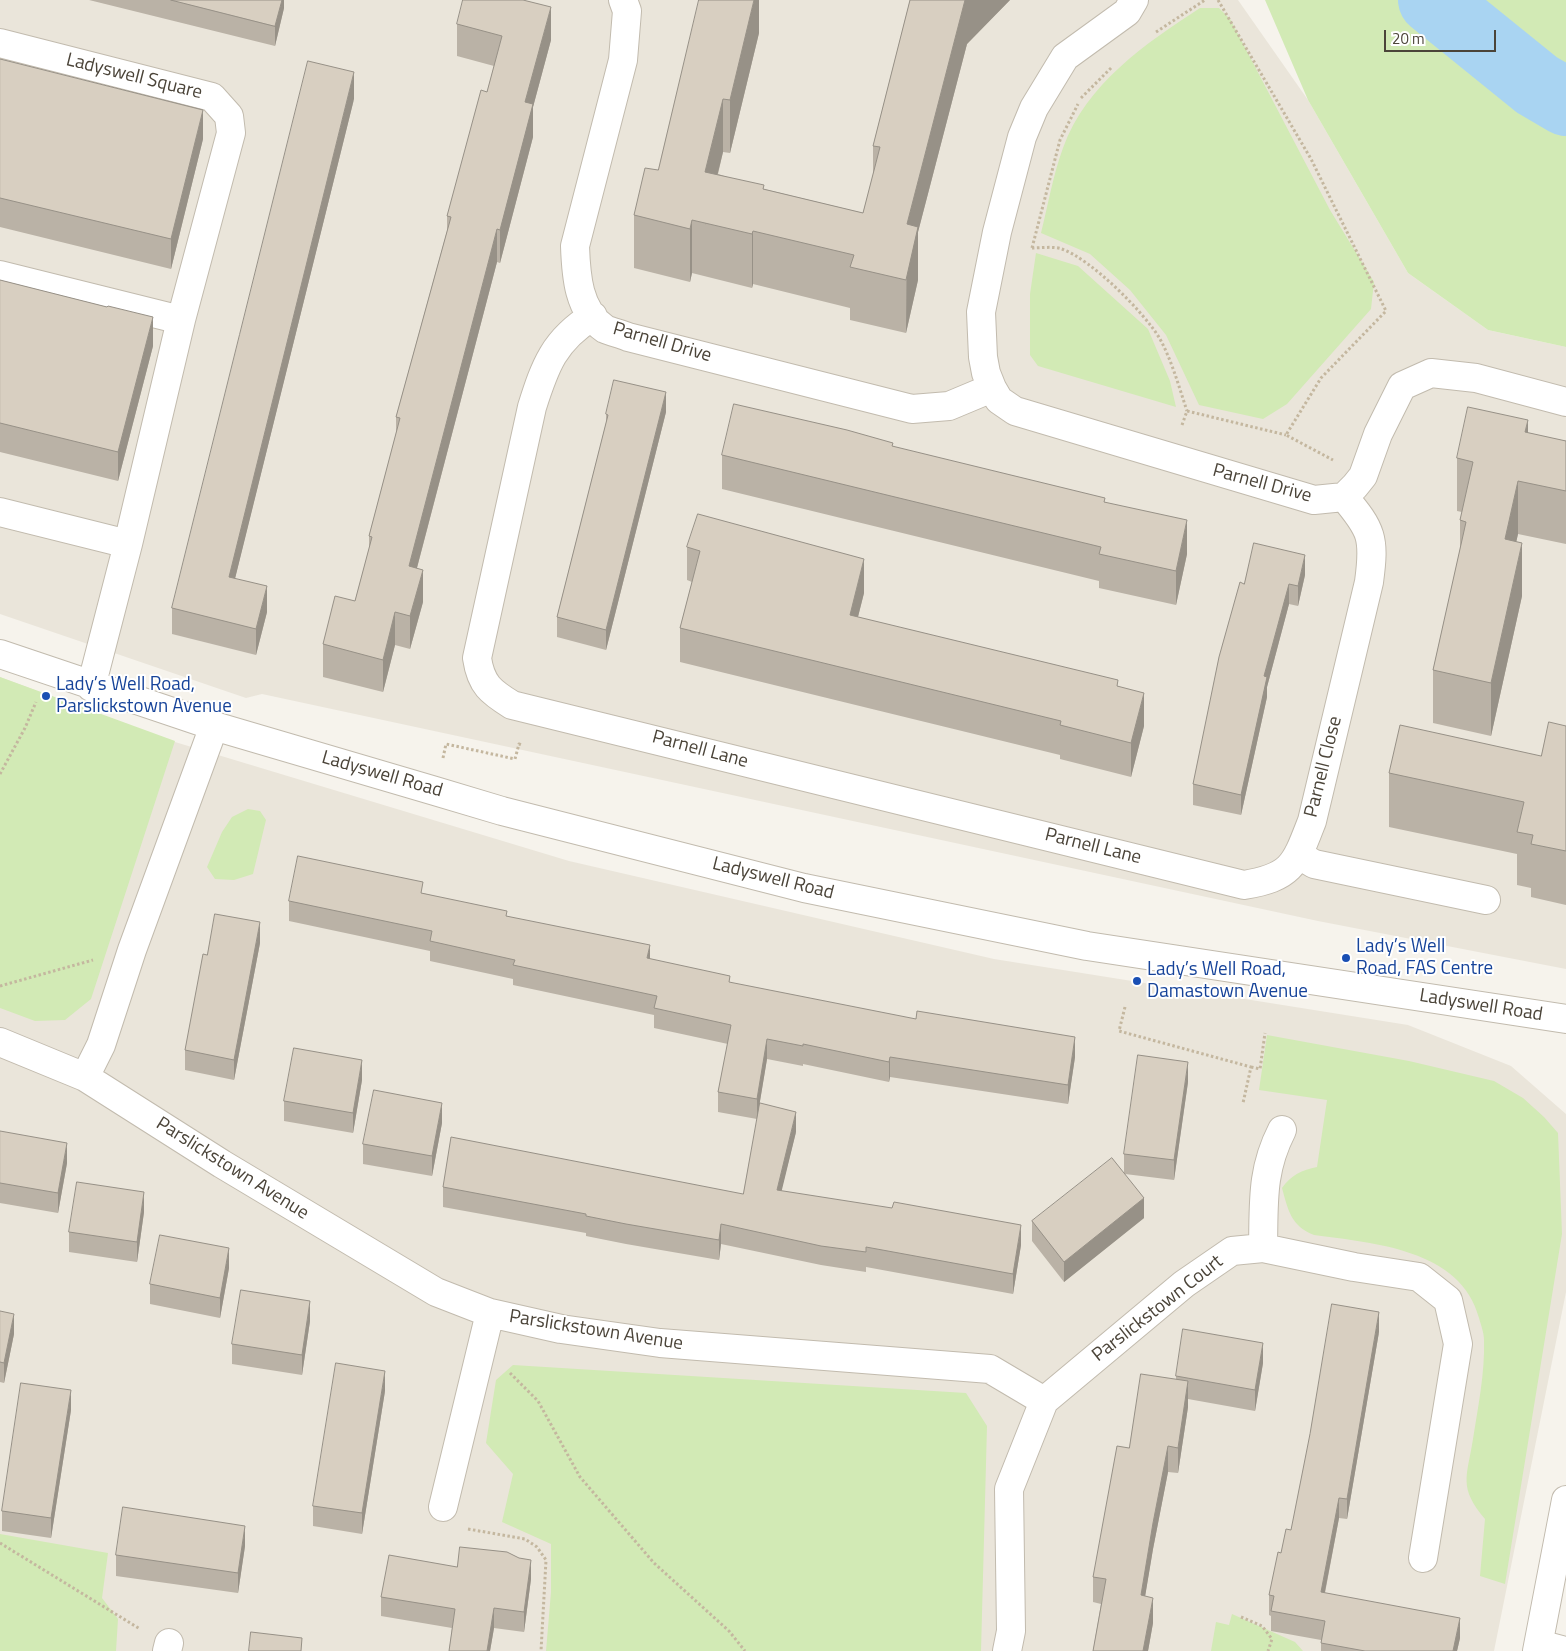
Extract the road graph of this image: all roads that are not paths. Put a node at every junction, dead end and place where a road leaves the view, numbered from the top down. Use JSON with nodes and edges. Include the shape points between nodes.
{"nodes":[{"id":1,"x":623,"y":0,"type":"edge"},
{"id":2,"x":1134,"y":0,"type":"edge"},
{"id":3,"x":0,"y":43,"type":"edge"},
{"id":4,"x":0,"y":275,"type":"edge"},
{"id":5,"x":593,"y":316,"type":"junction"},
{"id":6,"x":181,"y":320,"type":"junction"},
{"id":7,"x":992,"y":388,"type":"junction"},
{"id":8,"x":1566,"y":402,"type":"edge"},
{"id":9,"x":1344,"y":497,"type":"junction"},
{"id":10,"x":0,"y":512,"type":"edge"},
{"id":11,"x":128,"y":544,"type":"junction"},
{"id":12,"x":0,"y":654,"type":"edge"},
{"id":13,"x":92,"y":686,"type":"junction"},
{"id":14,"x":214,"y":726,"type":"junction"},
{"id":15,"x":1299,"y":855,"type":"junction"},
{"id":16,"x":1486,"y":900,"type":"dead end"},
{"id":17,"x":1566,"y":1019,"type":"edge"},
{"id":18,"x":0,"y":1042,"type":"edge"},
{"id":19,"x":85,"y":1076,"type":"junction"},
{"id":20,"x":1282,"y":1130,"type":"dead end"},
{"id":21,"x":1263,"y":1248,"type":"junction"},
{"id":22,"x":490,"y":1313,"type":"junction"},
{"id":23,"x":1044,"y":1401,"type":"junction"},
{"id":24,"x":1566,"y":1500,"type":"edge"},
{"id":25,"x":442,"y":1506,"type":"road end"},
{"id":26,"x":1424,"y":1558,"type":"dead end"},
{"id":27,"x":1538,"y":1647,"type":"edge"},
{"id":28,"x":1007,"y":1651,"type":"edge"},
{"id":29,"x":1565,"y":1651,"type":"edge"}],
"edges":[{"from":1,"to":5,"type":"street","name":"Parnell Drive","via":[[627,10],[623,60],[575,246],[581,296]]},
{"from":2,"to":7,"type":"street","name":"Parnell Drive","via":[[1127,12],[1065,57],[1034,108],[1022,137],[981,312],[983,357]]},
{"from":3,"to":6,"type":"street","name":"Ladyswell Square","via":[[212,97],[230,116],[231,134]]},
{"from":4,"to":6,"type":"street"},
{"from":5,"to":7,"type":"street","name":"Parnell Drive","via":[[605,328],[628,337],[912,409],[949,406]]},
{"from":5,"to":15,"type":"street","name":"Parnell Lane","via":[[578,325],[544,367],[532,407],[477,658],[479,674],[491,692],[512,704],[1244,884],[1269,880],[1285,871]]},
{"from":6,"to":11,"type":"street","name":"Ladyswell Square"},
{"from":7,"to":9,"type":"street","name":"Parnell Drive","via":[[999,400],[1015,411],[1314,500]]},
{"from":8,"to":9,"type":"street","via":[[1476,378],[1432,373],[1402,386],[1362,476]]},
{"from":9,"to":15,"type":"street","name":"Parnell Close","via":[[1362,517],[1373,552],[1312,822]]},
{"from":10,"to":11,"type":"street"},
{"from":11,"to":13,"type":"street","name":"Ladyswell Square"},
{"from":12,"to":13,"type":"street","name":"Ladyswell Road"},
{"from":13,"to":14,"type":"street","name":"Ladyswell Road"},
{"from":14,"to":17,"type":"street","name":"Ladyswell Road","via":[[502,811],[804,888],[1087,946]]},
{"from":14,"to":19,"type":"street","via":[[100,1045]]},
{"from":15,"to":16,"type":"street","via":[[1314,864]]},
{"from":18,"to":19,"type":"street","name":"Parslickstown Avenue"},
{"from":19,"to":22,"type":"street","name":"Parslickstown Avenue","via":[[222,1164],[436,1292]]},
{"from":20,"to":21,"type":"street","via":[[1270,1152],[1265,1176]]},
{"from":21,"to":23,"type":"street","name":"Parslickstown Court","via":[[1232,1251],[1184,1284]]},
{"from":21,"to":26,"type":"street","name":"Parslickstown Court","via":[[1419,1277],[1448,1300],[1458,1344]]},
{"from":22,"to":23,"type":"street","name":"Parslickstown Avenue","via":[[561,1329],[660,1343],[990,1369]]},
{"from":22,"to":25,"type":"street"},
{"from":23,"to":28,"type":"street","name":"Parslickstown Court","via":[[1010,1489],[1011,1631]]},
{"from":24,"to":27,"type":"street"},
{"from":27,"to":29,"type":"street"}]}
